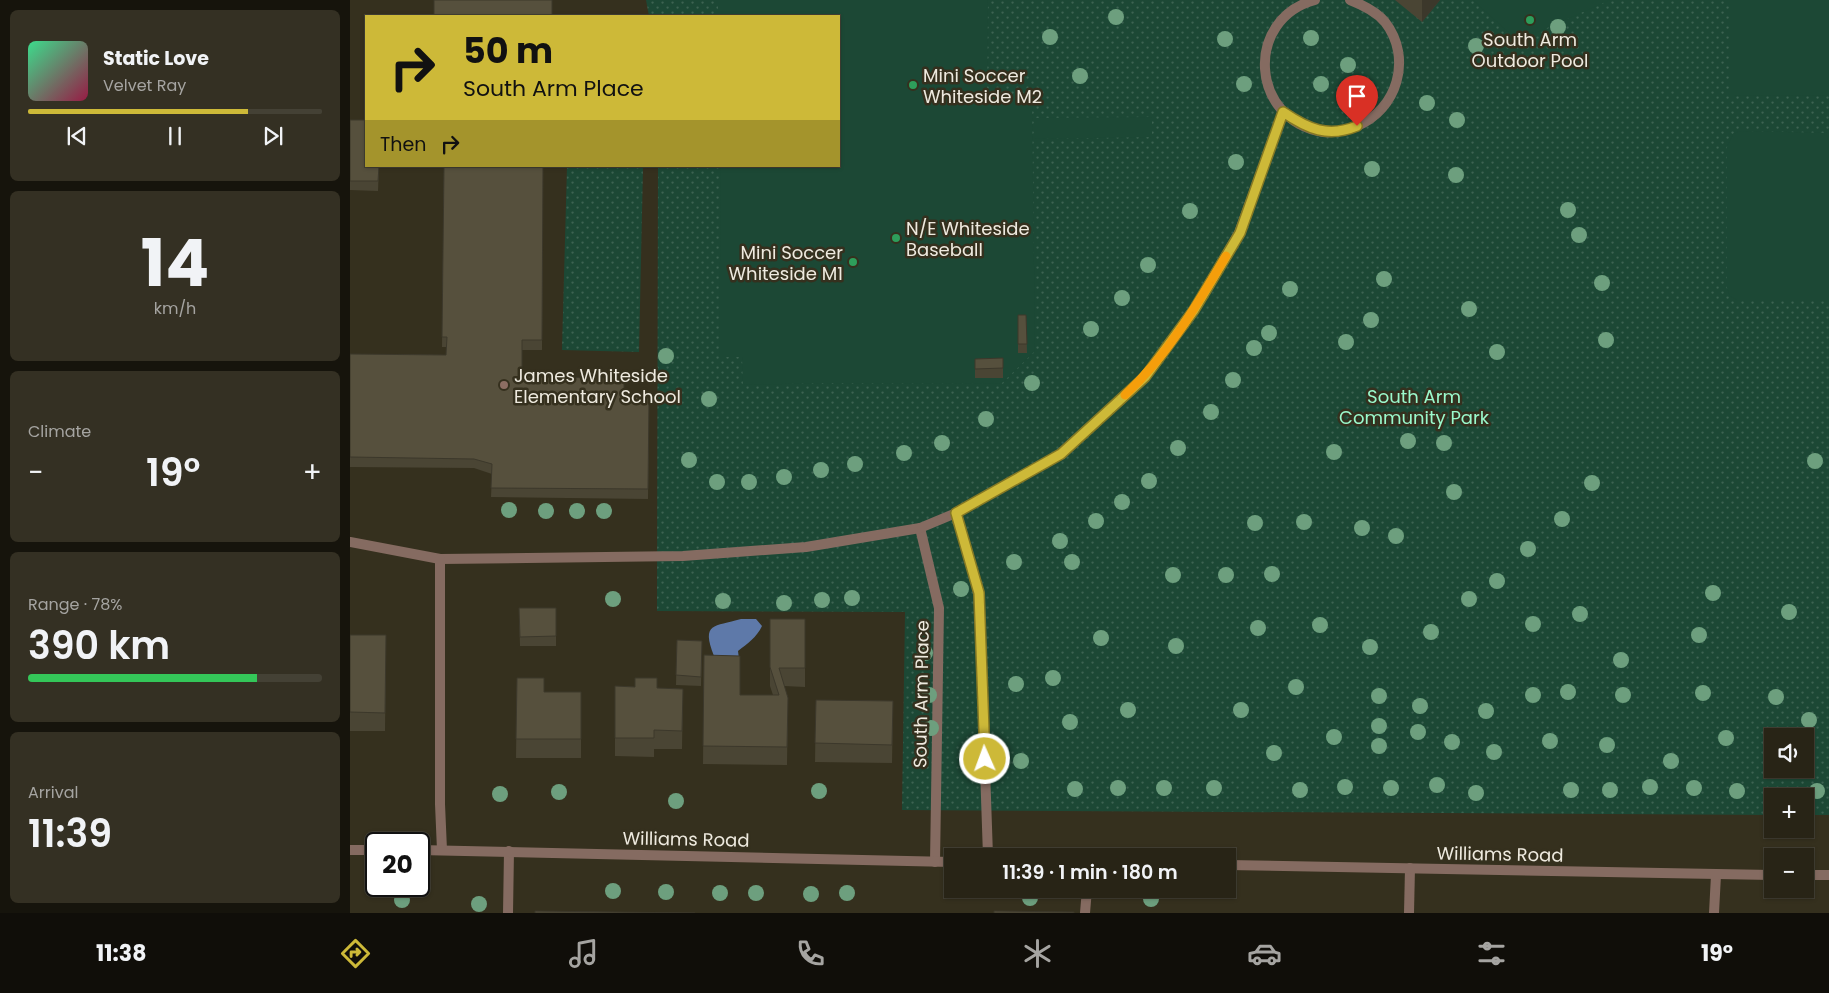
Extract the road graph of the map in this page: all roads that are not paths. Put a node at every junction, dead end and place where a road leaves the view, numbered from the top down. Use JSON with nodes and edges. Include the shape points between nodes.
{"nodes":[{"id":1,"x":1315,"y":0,"type":"edge"},
{"id":2,"x":1350,"y":0,"type":"edge"},
{"id":3,"x":1283,"y":112,"type":"junction"},
{"id":4,"x":956,"y":513,"type":"junction"},
{"id":5,"x":920,"y":528,"type":"junction"},
{"id":6,"x":350,"y":542,"type":"edge"},
{"id":7,"x":440,"y":559,"type":"junction"},
{"id":8,"x":988,"y":848,"type":"edge"},
{"id":9,"x":350,"y":850,"type":"edge"},
{"id":10,"x":365,"y":850,"type":"edge"},
{"id":11,"x":430,"y":850,"type":"edge"},
{"id":12,"x":442,"y":850,"type":"junction"},
{"id":13,"x":509,"y":852,"type":"junction"},
{"id":14,"x":935,"y":862,"type":"junction"},
{"id":15,"x":944,"y":862,"type":"edge"},
{"id":16,"x":1236,"y":865,"type":"edge"},
{"id":17,"x":1410,"y":868,"type":"junction"},
{"id":18,"x":1716,"y":874,"type":"junction"},
{"id":19,"x":1764,"y":875,"type":"edge"},
{"id":20,"x":1814,"y":875,"type":"edge"},
{"id":21,"x":1829,"y":875,"type":"edge"},
{"id":22,"x":1086,"y":898,"type":"edge"},
{"id":23,"x":508,"y":913,"type":"edge"},
{"id":24,"x":1086,"y":913,"type":"edge"},
{"id":25,"x":1409,"y":913,"type":"edge"},
{"id":26,"x":1714,"y":913,"type":"edge"}],
"edges":[{"from":1,"to":3,"type":"street","via":[[1286,15],[1272,32],[1265,53],[1264,74],[1271,94]]},
{"from":2,"to":3,"type":"street","via":[[1368,7],[1385,22],[1396,42],[1400,64],[1396,87],[1385,107],[1368,122],[1347,130],[1324,132],[1302,125]]},
{"from":3,"to":4,"type":"street","via":[[1240,233],[1194,310],[1145,377],[1061,454]]},
{"from":4,"to":5,"type":"street"},
{"from":4,"to":8,"type":"street","via":[[979,593]]},
{"from":5,"to":7,"type":"street","via":[[806,547],[683,556]]},
{"from":5,"to":14,"type":"street","name":"South Arm Place","via":[[939,608]]},
{"from":6,"to":7,"type":"street"},
{"from":7,"to":12,"type":"street"},
{"from":9,"to":10,"type":"street"},
{"from":11,"to":12,"type":"street","name":"Williams Road"},
{"from":12,"to":13,"type":"street","name":"Williams Road"},
{"from":13,"to":14,"type":"street","name":"Williams Road"},
{"from":13,"to":23,"type":"street"},
{"from":14,"to":15,"type":"street","name":"Williams Road"},
{"from":16,"to":17,"type":"street","name":"Williams Road"},
{"from":17,"to":18,"type":"street","name":"Williams Road"},
{"from":17,"to":25,"type":"street"},
{"from":18,"to":19,"type":"street","name":"Williams Road"},
{"from":18,"to":26,"type":"street"},
{"from":20,"to":21,"type":"street"},
{"from":22,"to":24,"type":"street"}]}
